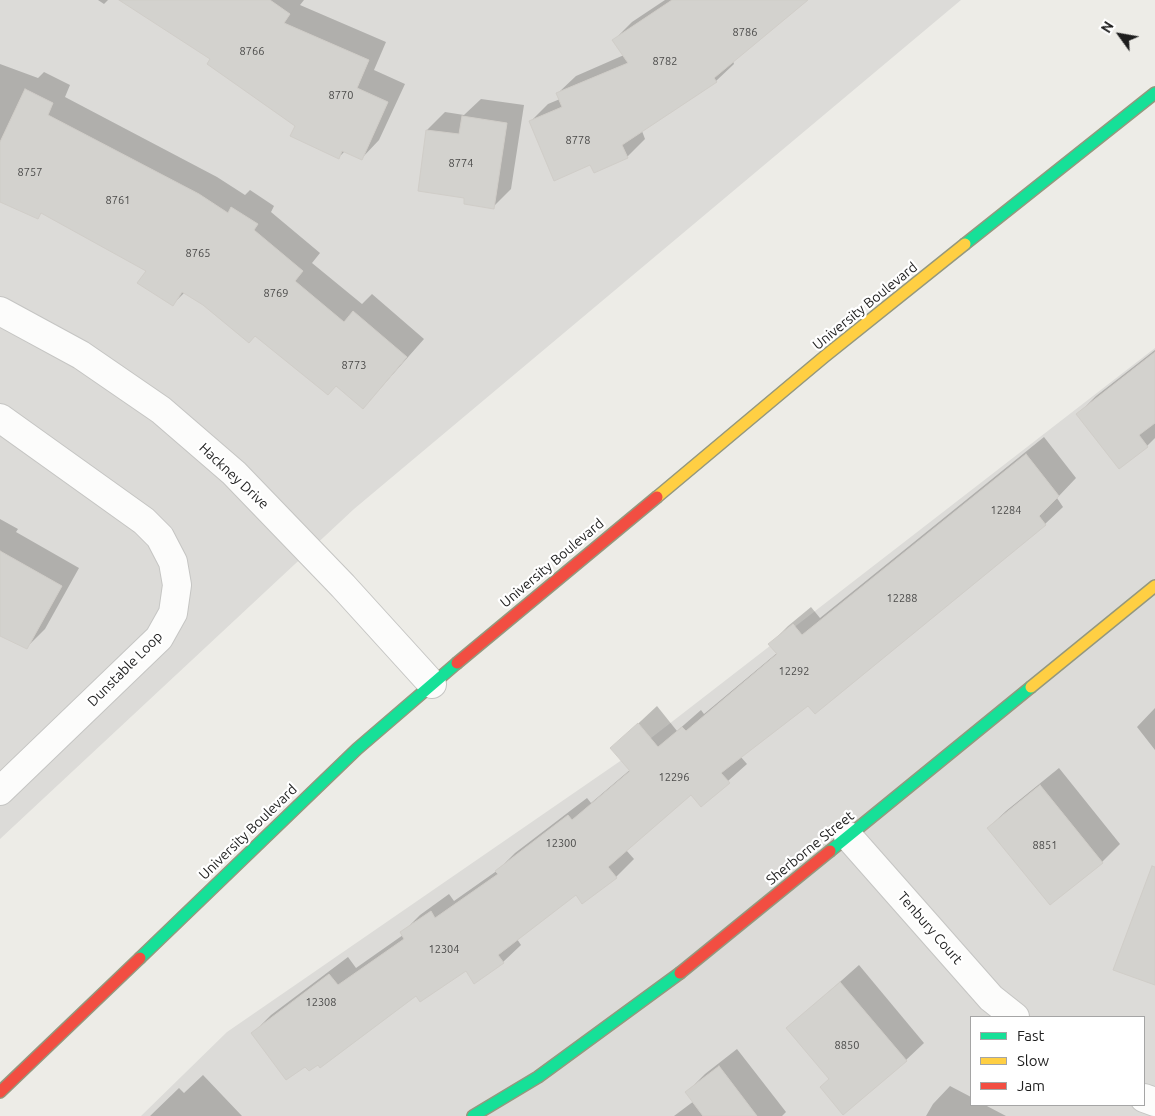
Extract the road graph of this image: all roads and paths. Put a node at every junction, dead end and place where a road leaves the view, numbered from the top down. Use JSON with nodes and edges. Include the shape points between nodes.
{"nodes":[{"id":1,"x":1155,"y":93,"type":"edge"},
{"id":2,"x":0,"y":311,"type":"edge"},
{"id":3,"x":0,"y":418,"type":"edge"},
{"id":4,"x":1155,"y":586,"type":"edge"},
{"id":5,"x":432,"y":684,"type":"junction"},
{"id":6,"x":0,"y":791,"type":"edge"},
{"id":7,"x":848,"y":836,"type":"junction"},
{"id":8,"x":1014,"y":1016,"type":"edge"},
{"id":9,"x":0,"y":1092,"type":"edge"},
{"id":10,"x":473,"y":1116,"type":"edge"}],
"edges":[{"from":1,"to":5,"type":"street","name":"University Boulevard","via":[[816,364]]},
{"from":2,"to":5,"type":"street","name":"Hackney Drive","via":[[81,355],[168,416],[234,474]]},
{"from":3,"to":6,"type":"street","name":"Dunstable Loop","via":[[144,521],[160,537],[173,562],[177,585],[173,613],[159,638]]},
{"from":4,"to":7,"type":"street","name":"Sherborne Street"},
{"from":5,"to":9,"type":"street","name":"University Boulevard","via":[[357,749]]},
{"from":7,"to":8,"type":"street","name":"Tenbury Court","via":[[991,998]]},
{"from":7,"to":10,"type":"street","name":"Sherborne Street","via":[[664,986],[538,1077]]}]}
